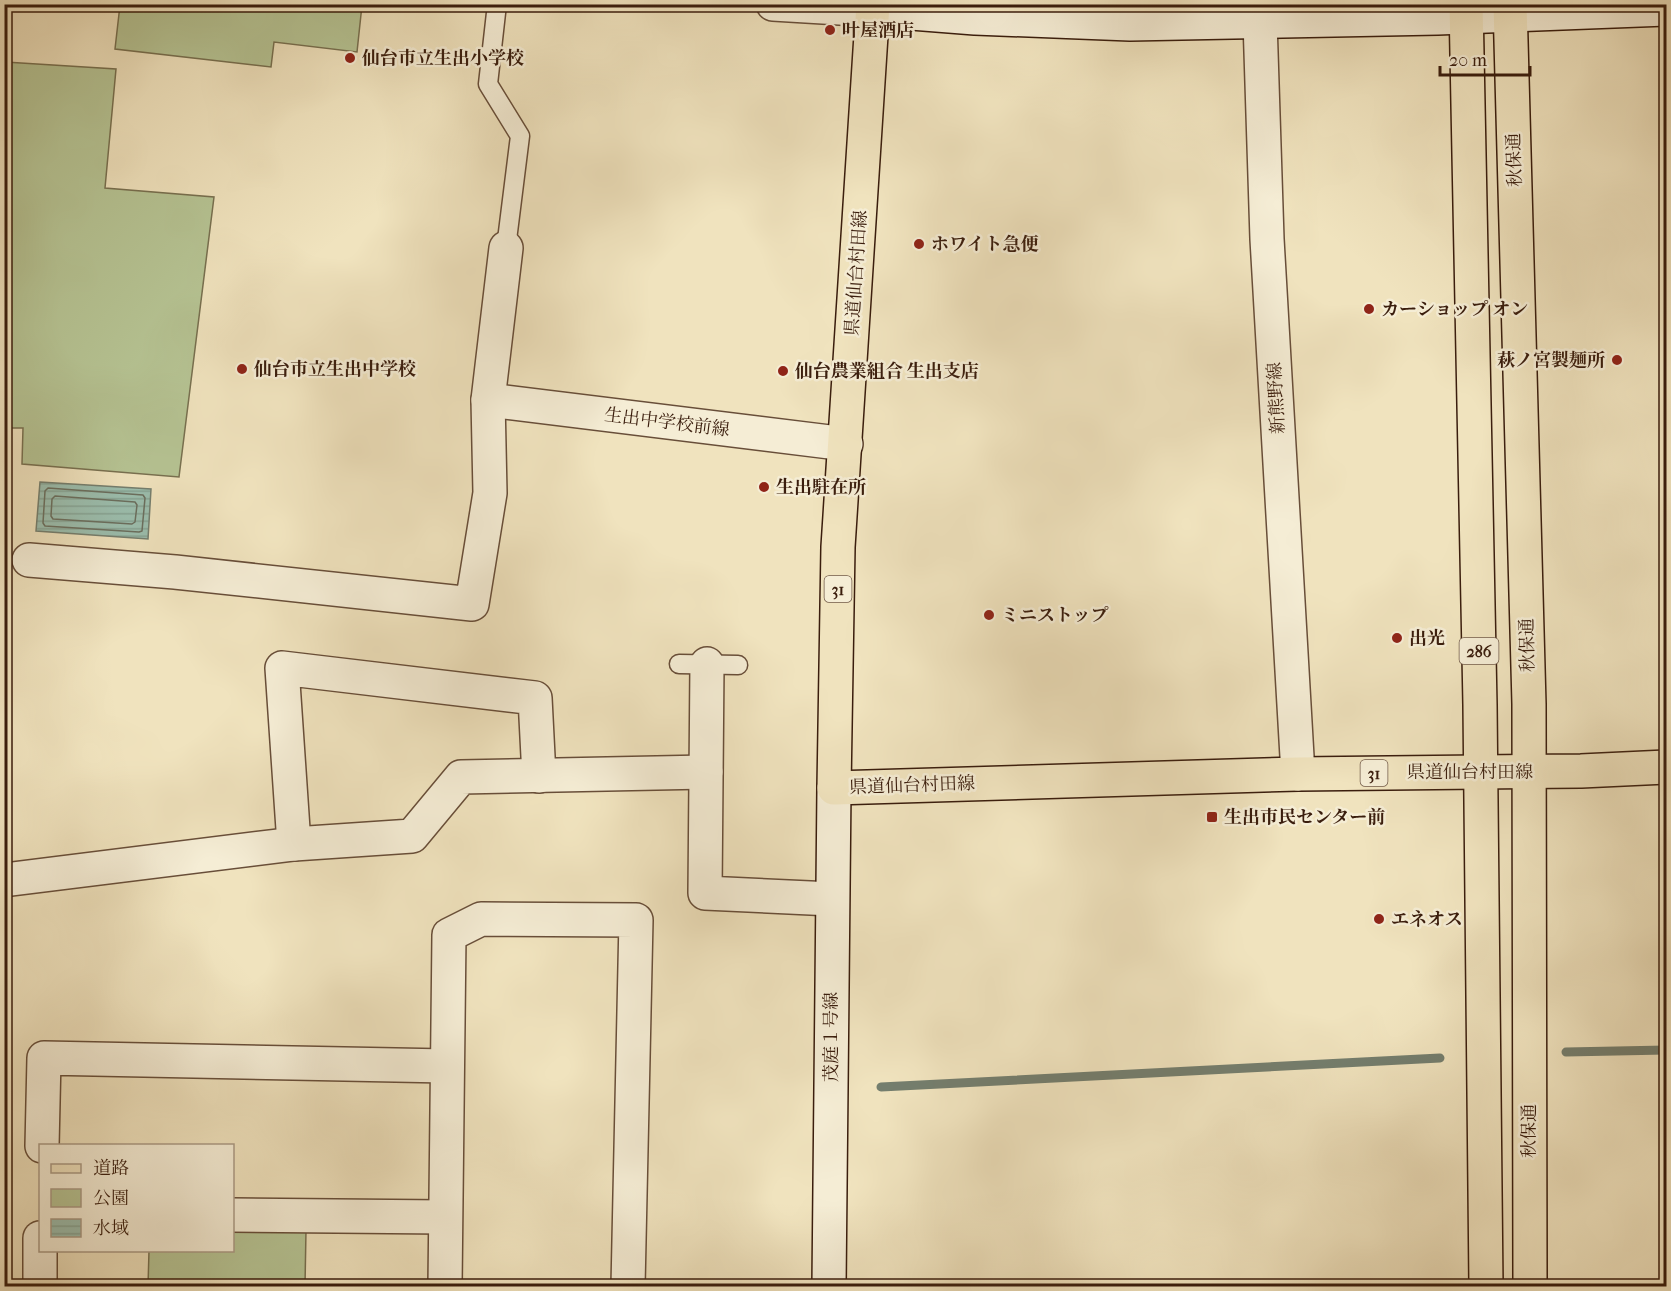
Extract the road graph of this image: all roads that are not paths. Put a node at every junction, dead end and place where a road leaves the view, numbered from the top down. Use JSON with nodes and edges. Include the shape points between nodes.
{"nodes":[{"id":1,"x":497,"y":4,"type":"edge"},
{"id":2,"x":772,"y":4,"type":"edge"},
{"id":3,"x":873,"y":7,"type":"edge"},
{"id":4,"x":1666,"y":9,"type":"edge"},
{"id":5,"x":1466,"y":10,"type":"edge"},
{"id":6,"x":1510,"y":10,"type":"edge"},
{"id":7,"x":1260,"y":21,"type":"junction"},
{"id":8,"x":506,"y":248,"type":"joint"},
{"id":9,"x":488,"y":400,"type":"junction"},
{"id":10,"x":846,"y":444,"type":"junction"},
{"id":11,"x":29,"y":560,"type":"dead end"},
{"id":12,"x":708,"y":665,"type":"dead end"},
{"id":13,"x":1666,"y":767,"type":"edge"},
{"id":14,"x":706,"y":772,"type":"junction"},
{"id":15,"x":1480,"y":772,"type":"junction"},
{"id":16,"x":1529,"y":772,"type":"junction"},
{"id":17,"x":1298,"y":774,"type":"junction"},
{"id":18,"x":539,"y":776,"type":"junction"},
{"id":19,"x":834,"y":788,"type":"junction"},
{"id":20,"x":294,"y":843,"type":"junction"},
{"id":21,"x":4,"y":880,"type":"edge"},
{"id":22,"x":832,"y":899,"type":"junction"},
{"id":23,"x":447,"y":1066,"type":"junction"},
{"id":24,"x":42,"y":1144,"type":"edge"},
{"id":25,"x":234,"y":1215,"type":"edge"},
{"id":26,"x":445,"y":1217,"type":"junction"},
{"id":27,"x":40,"y":1252,"type":"edge"},
{"id":28,"x":40,"y":1287,"type":"edge"},
{"id":29,"x":445,"y":1287,"type":"edge"},
{"id":30,"x":628,"y":1287,"type":"edge"},
{"id":31,"x":830,"y":1287,"type":"edge"},
{"id":32,"x":1486,"y":1287,"type":"edge"},
{"id":33,"x":1530,"y":1287,"type":"edge"}],
"edges":[{"from":1,"to":8,"type":"lane","via":[[488,84],[520,136]]},
{"from":2,"to":3,"type":"street"},
{"from":3,"to":7,"type":"street","via":[[975,18],[1130,24]]},
{"from":3,"to":10,"type":"main road","name":"県道仙台村田線","number":"31"},
{"from":4,"to":6,"type":"street"},
{"from":5,"to":6,"type":"street"},
{"from":5,"to":7,"type":"street"},
{"from":5,"to":15,"type":"main road","number":"286"},
{"from":6,"to":16,"type":"main road","name":"秋保通"},
{"from":7,"to":17,"type":"street","name":"新熊野線","via":[[1267,251]]},
{"from":8,"to":9,"type":"street"},
{"from":9,"to":10,"type":"street","name":"生出中学校前線"},
{"from":9,"to":11,"type":"street","via":[[490,493],[472,604]]},
{"from":10,"to":19,"type":"main road","name":"県道仙台村田線","number":"31","via":[[838,547]]},
{"from":12,"to":14,"type":"street"},
{"from":13,"to":16,"type":"main road","name":"県道仙台村田線","number":"31"},
{"from":14,"to":18,"type":"street"},
{"from":14,"to":22,"type":"street","via":[[705,893]]},
{"from":15,"to":16,"type":"main road","name":"県道仙台村田線","number":"31"},
{"from":15,"to":17,"type":"main road","name":"県道仙台村田線","number":"31"},
{"from":15,"to":32,"type":"main road","number":"286"},
{"from":16,"to":33,"type":"main road","name":"秋保通"},
{"from":17,"to":19,"type":"main road","name":"県道仙台村田線","number":"31"},
{"from":18,"to":20,"type":"street","via":[[461,777],[412,836]]},
{"from":18,"to":20,"type":"street","via":[[535,698],[282,668]]},
{"from":19,"to":22,"type":"street","name":"茂庭１号線"},
{"from":20,"to":21,"type":"street"},
{"from":22,"to":31,"type":"street","name":"茂庭１号線"},
{"from":23,"to":24,"type":"street","via":[[44,1058]]},
{"from":23,"to":26,"type":"street"},
{"from":23,"to":30,"type":"street","via":[[449,935],[481,919],[636,920]]},
{"from":25,"to":26,"type":"street"},
{"from":26,"to":29,"type":"street"},
{"from":27,"to":28,"type":"street"}]}
